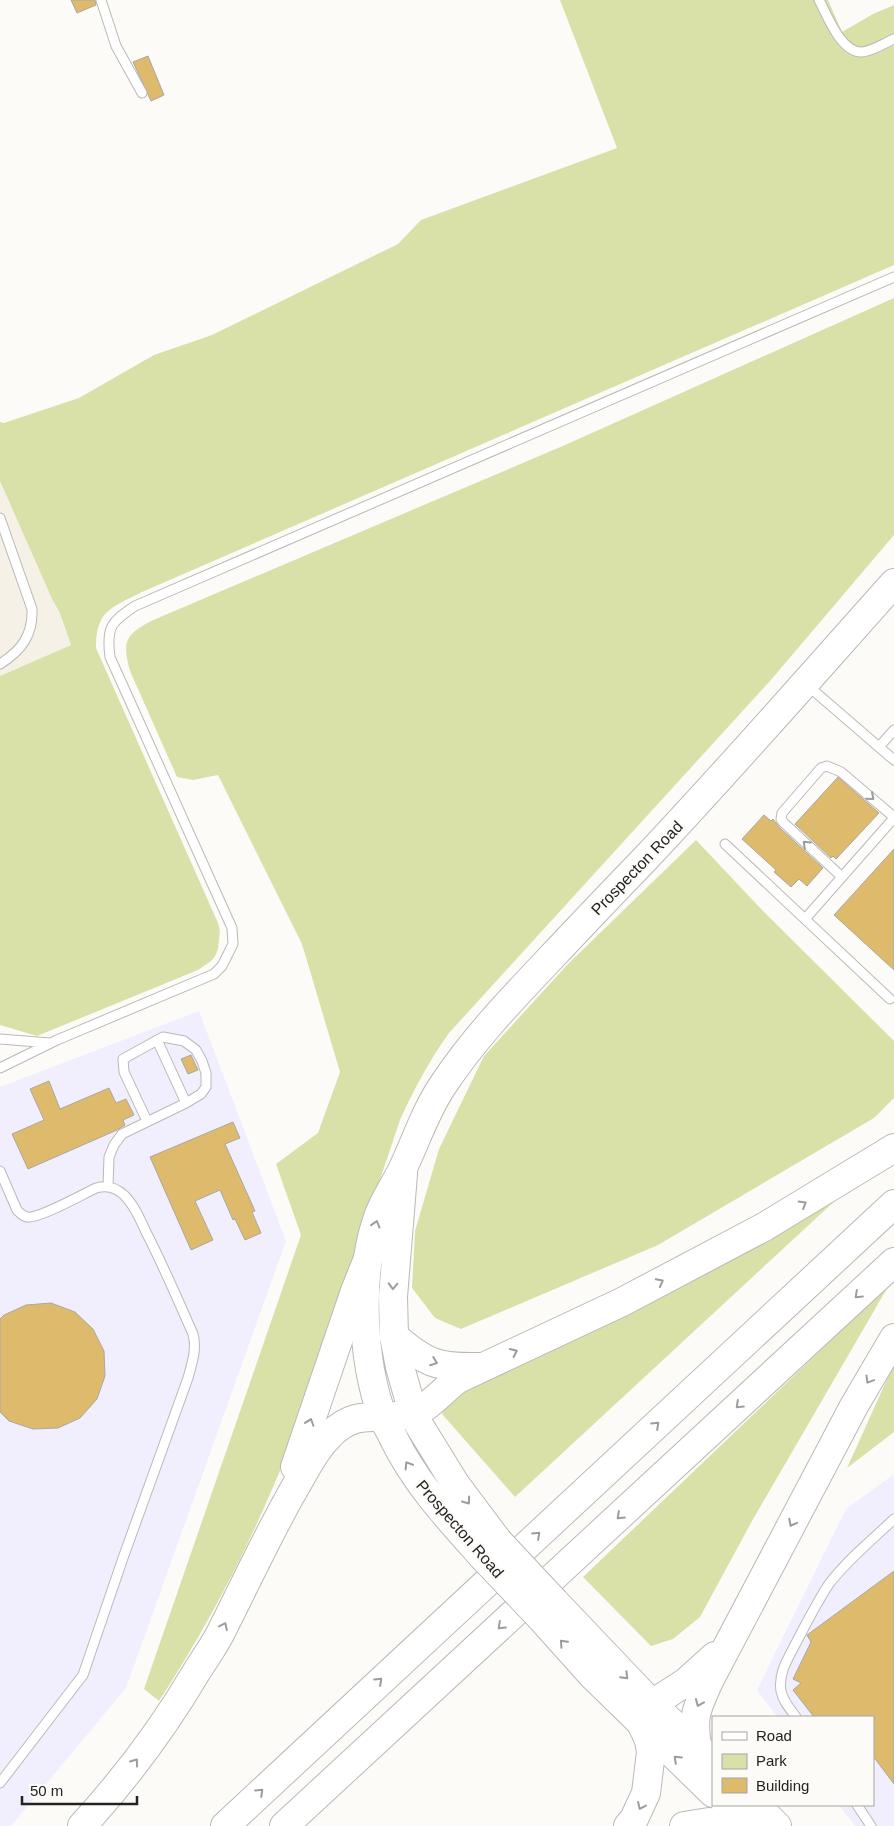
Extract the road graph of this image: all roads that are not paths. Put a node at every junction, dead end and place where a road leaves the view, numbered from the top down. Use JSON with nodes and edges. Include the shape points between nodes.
{"nodes":[{"id":1,"x":101,"y":0,"type":"edge"},
{"id":2,"x":819,"y":0,"type":"edge"},
{"id":3,"x":894,"y":39,"type":"edge"},
{"id":4,"x":142,"y":93,"type":"dead end"},
{"id":5,"x":894,"y":277,"type":"edge"},
{"id":6,"x":0,"y":518,"type":"edge"},
{"id":7,"x":894,"y":583,"type":"edge"},
{"id":8,"x":0,"y":664,"type":"edge"},
{"id":9,"x":805,"y":683,"type":"junction"},
{"id":10,"x":894,"y":730,"type":"edge"},
{"id":11,"x":879,"y":747,"type":"junction"},
{"id":12,"x":894,"y":760,"type":"edge"},
{"id":13,"x":894,"y":818,"type":"edge"},
{"id":14,"x":725,"y":844,"type":"dead end"},
{"id":15,"x":842,"y":877,"type":"junction"},
{"id":16,"x":805,"y":920,"type":"junction"},
{"id":17,"x":890,"y":999,"type":"dead end"},
{"id":18,"x":0,"y":1039,"type":"edge"},
{"id":19,"x":157,"y":1040,"type":"junction"},
{"id":20,"x":50,"y":1043,"type":"junction"},
{"id":21,"x":0,"y":1068,"type":"edge"},
{"id":22,"x":186,"y":1102,"type":"junction"},
{"id":23,"x":147,"y":1121,"type":"junction"},
{"id":24,"x":894,"y":1148,"type":"edge"},
{"id":25,"x":404,"y":1168,"type":"junction"},
{"id":26,"x":0,"y":1171,"type":"edge"},
{"id":27,"x":108,"y":1186,"type":"junction"},
{"id":28,"x":894,"y":1204,"type":"edge"},
{"id":29,"x":369,"y":1256,"type":"junction"},
{"id":30,"x":894,"y":1262,"type":"edge"},
{"id":31,"x":394,"y":1336,"type":"junction"},
{"id":32,"x":894,"y":1338,"type":"edge"},
{"id":33,"x":480,"y":1367,"type":"junction"},
{"id":34,"x":413,"y":1413,"type":"junction"},
{"id":35,"x":382,"y":1416,"type":"junction"},
{"id":36,"x":277,"y":1518,"type":"junction"},
{"id":37,"x":894,"y":1519,"type":"edge"},
{"id":38,"x":491,"y":1549,"type":"junction"},
{"id":39,"x":728,"y":1644,"type":"junction"},
{"id":40,"x":647,"y":1714,"type":"junction"},
{"id":41,"x":795,"y":1716,"type":"edge"},
{"id":42,"x":705,"y":1754,"type":"edge"},
{"id":43,"x":0,"y":1783,"type":"edge"},
{"id":44,"x":712,"y":1792,"type":"edge"},
{"id":45,"x":727,"y":1806,"type":"edge"},
{"id":46,"x":757,"y":1806,"type":"edge"},
{"id":47,"x":857,"y":1806,"type":"edge"},
{"id":48,"x":82,"y":1826,"type":"edge"},
{"id":49,"x":225,"y":1826,"type":"edge"},
{"id":50,"x":284,"y":1826,"type":"edge"},
{"id":51,"x":628,"y":1826,"type":"edge"},
{"id":52,"x":684,"y":1826,"type":"edge"},
{"id":53,"x":732,"y":1826,"type":"edge"},
{"id":54,"x":747,"y":1826,"type":"edge"},
{"id":55,"x":777,"y":1826,"type":"edge"},
{"id":56,"x":871,"y":1826,"type":"edge"}],
"edges":[{"from":1,"to":4,"type":"lane","via":[[116,46]]},
{"from":2,"to":3,"type":"lane","via":[[835,31],[852,50],[868,50]]},
{"from":5,"to":20,"type":"lane","via":[[124,613],[110,628],[110,657],[213,883],[232,928],[233,944],[214,974]]},
{"from":6,"to":8,"type":"lane","via":[[32,608],[29,635]]},
{"from":7,"to":9,"type":"main road","name":"Prospecton Road"},
{"from":9,"to":11,"type":"lane"},
{"from":9,"to":25,"type":"main road","name":"Prospecton Road","via":[[468,1050],[425,1116]]},
{"from":10,"to":11,"type":"lane"},
{"from":11,"to":12,"type":"lane"},
{"from":13,"to":15,"type":"lane"},
{"from":15,"to":13,"type":"lane","one_way":true,"via":[[781,819],[782,813],[821,768],[827,766],[841,772]]},
{"from":14,"to":16,"type":"lane"},
{"from":15,"to":16,"type":"lane"},
{"from":16,"to":17,"type":"lane"},
{"from":18,"to":20,"type":"lane"},
{"from":19,"to":22,"type":"lane"},
{"from":19,"to":22,"type":"lane","via":[[163,1037],[184,1041],[196,1050],[202,1061],[206,1087],[201,1094]]},
{"from":19,"to":23,"type":"lane","via":[[123,1059],[124,1072]]},
{"from":20,"to":21,"type":"lane"},
{"from":22,"to":23,"type":"lane"},
{"from":23,"to":27,"type":"lane","via":[[122,1134],[114,1145],[108,1166]]},
{"from":33,"to":24,"type":"main road","one_way":true,"via":[[622,1302],[764,1227]]},
{"from":29,"to":25,"type":"main road","name":"Prospecton Road","one_way":true,"via":[[377,1219]]},
{"from":25,"to":31,"type":"main road","name":"Prospecton Road","one_way":true,"via":[[394,1269]]},
{"from":26,"to":27,"type":"lane","via":[[17,1210],[27,1217]]},
{"from":27,"to":43,"type":"lane","via":[[132,1205],[156,1251],[193,1334],[194,1354],[83,1675]]},
{"from":49,"to":28,"type":"main road","one_way":true},
{"from":29,"to":35,"type":"main road","name":"Prospecton Road","via":[[366,1341]]},
{"from":36,"to":29,"type":"main road","one_way":true},
{"from":30,"to":50,"type":"main road","one_way":true},
{"from":31,"to":33,"type":"main road","one_way":true,"via":[[425,1359],[438,1364],[451,1368]]},
{"from":31,"to":34,"type":"main road","name":"Prospecton Road"},
{"from":32,"to":39,"type":"main road","one_way":true,"via":[[854,1406]]},
{"from":33,"to":34,"type":"main road","via":[[458,1379]]},
{"from":34,"to":35,"type":"main road"},
{"from":34,"to":38,"type":"main road","name":"Prospecton Road","one_way":true},
{"from":35,"to":36,"type":"main road","via":[[355,1418],[330,1434],[318,1448]]},
{"from":38,"to":35,"type":"main road","name":"Prospecton Road","one_way":true,"via":[[436,1505],[402,1456]]},
{"from":48,"to":36,"type":"main road","one_way":true,"via":[[113,1792],[177,1704],[219,1635]]},
{"from":37,"to":41,"type":"lane","via":[[829,1584],[785,1662],[781,1690]]},
{"from":38,"to":40,"type":"main road","name":"Prospecton Road","bridge":true},
{"from":39,"to":40,"type":"main road"},
{"from":39,"to":42,"type":"main road","one_way":true,"via":[[696,1710],[695,1724]]},
{"from":40,"to":42,"type":"main road","name":"Prospecton Road"},
{"from":44,"to":40,"type":"main road","name":"Prospecton Road","one_way":true},
{"from":40,"to":51,"type":"main road","one_way":true,"via":[[651,1752],[646,1794]]},
{"from":45,"to":54,"type":"main road"},
{"from":46,"to":55,"type":"main road"},
{"from":47,"to":56,"type":"lane"},
{"from":52,"to":53,"type":"main road","via":[[709,1822]]}]}
